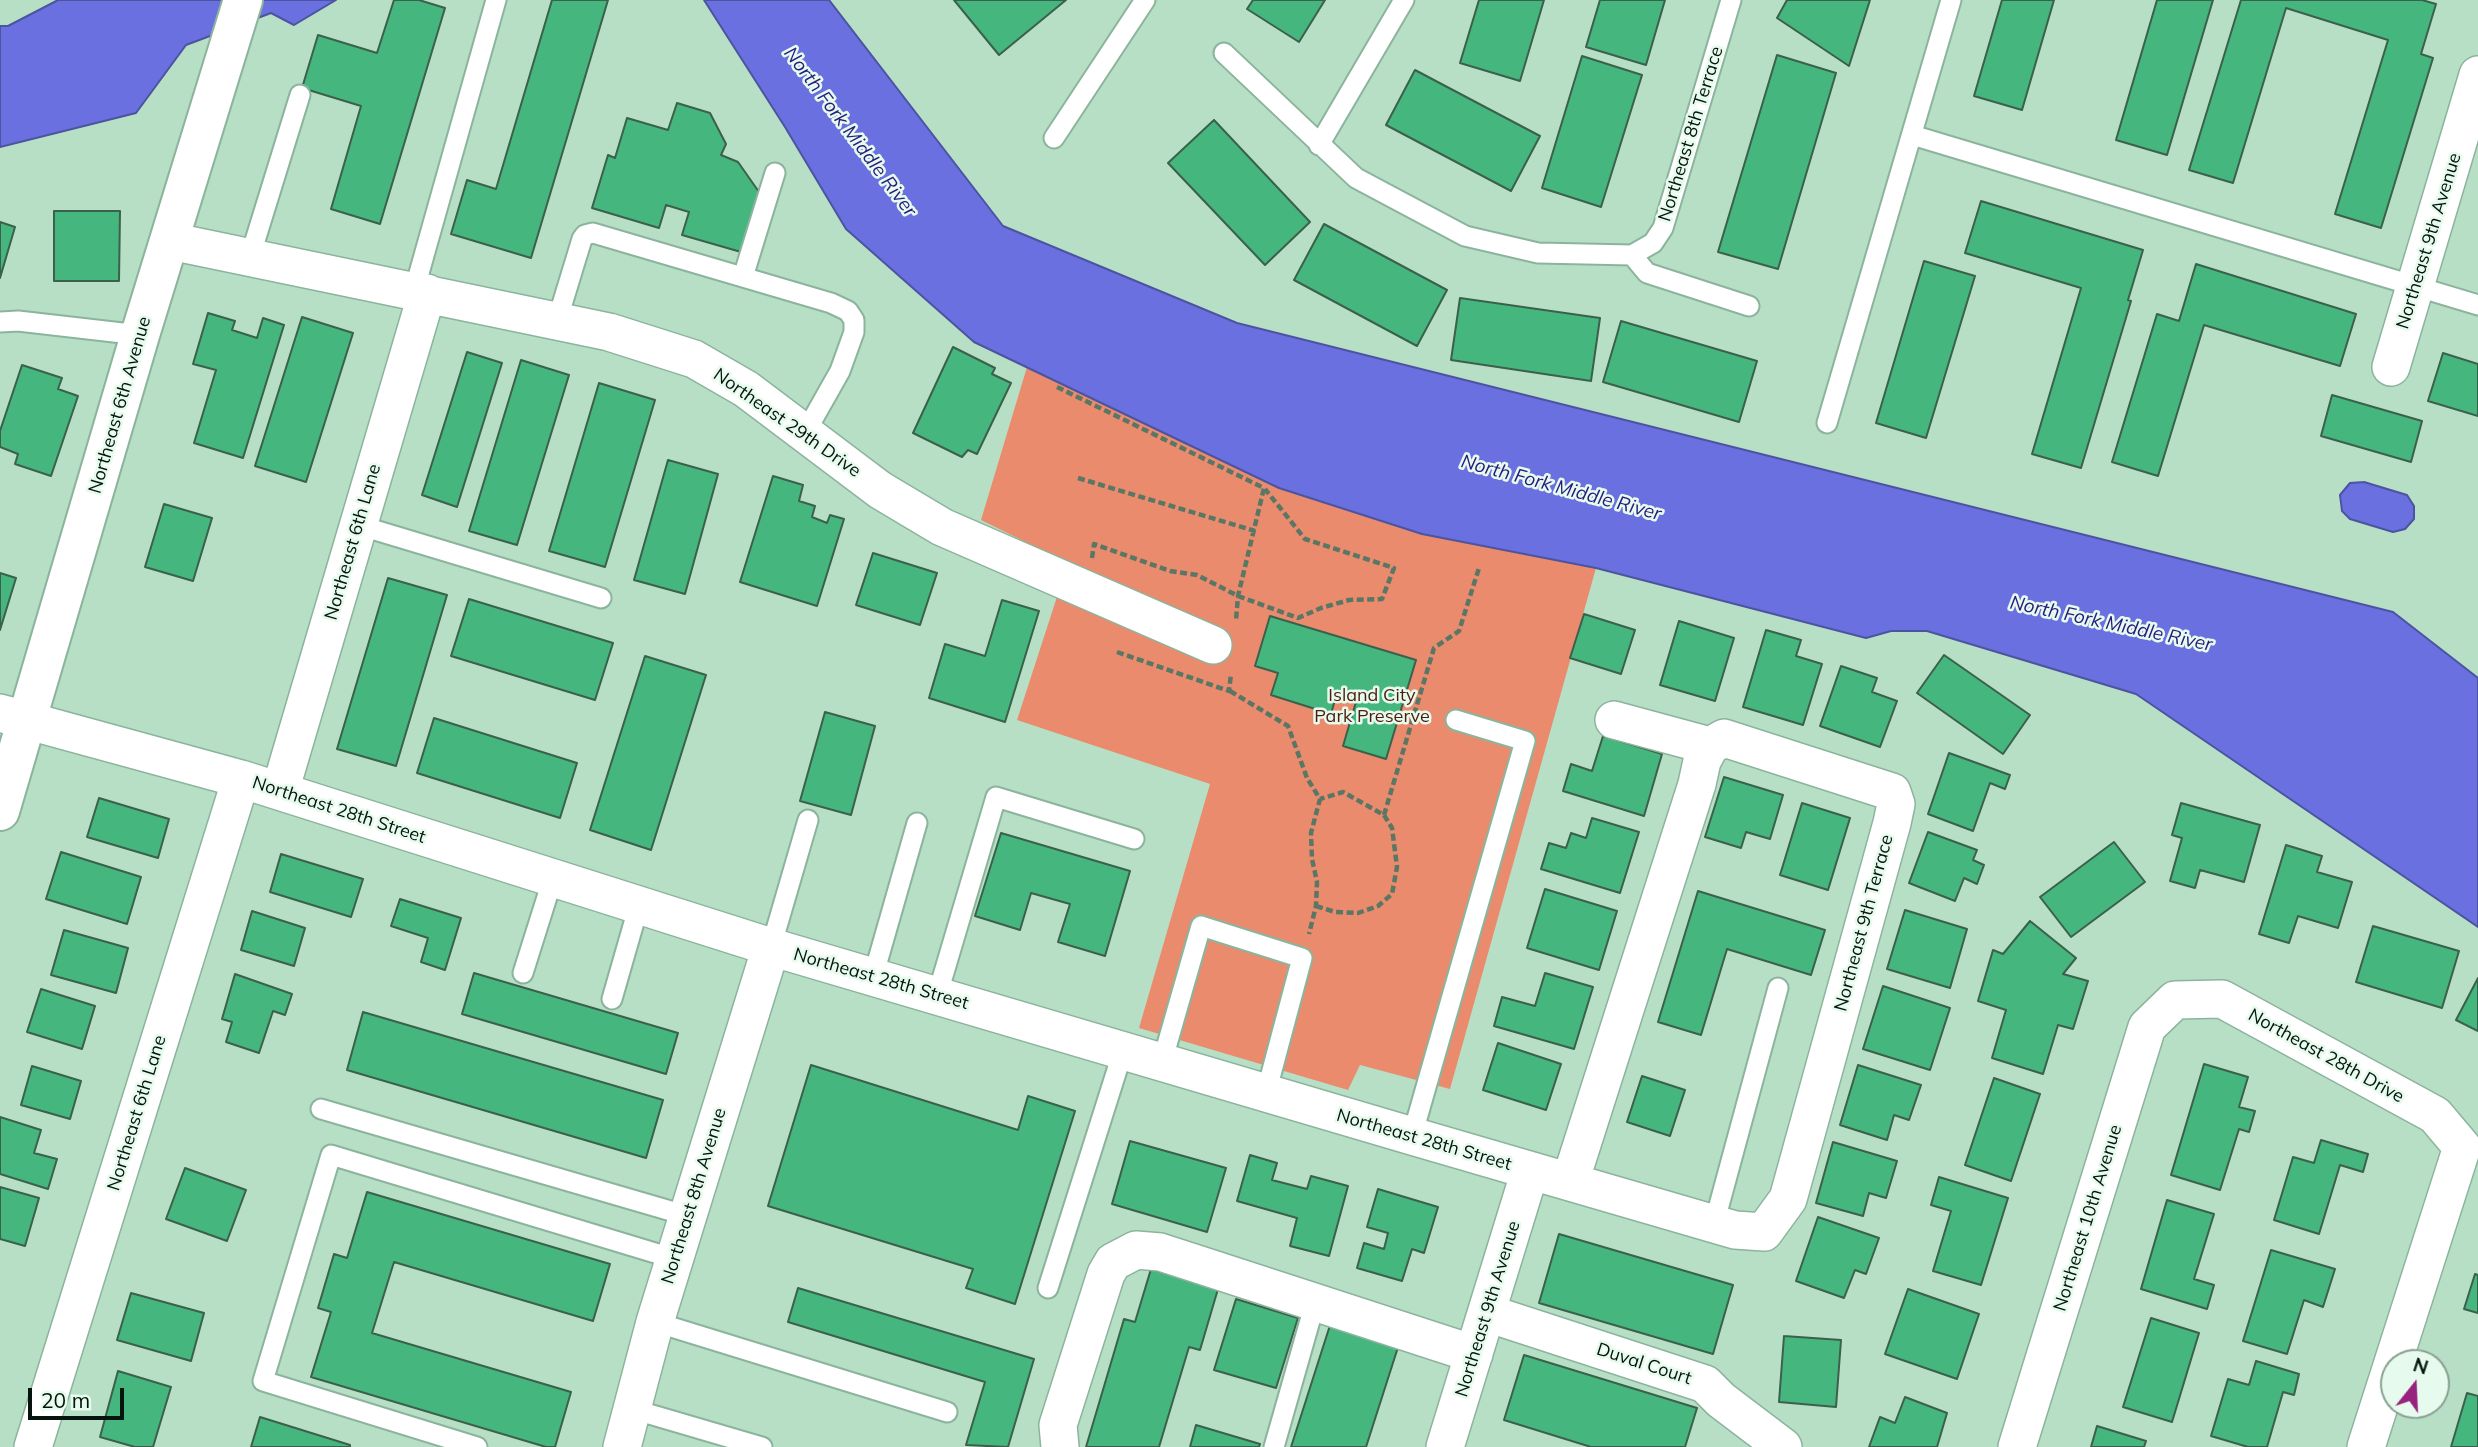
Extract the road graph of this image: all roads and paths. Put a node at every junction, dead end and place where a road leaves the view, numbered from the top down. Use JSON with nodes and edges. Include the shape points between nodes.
{"nodes":[{"id":1,"x":243,"y":0,"type":"edge"},
{"id":2,"x":496,"y":0,"type":"edge"},
{"id":3,"x":1145,"y":0,"type":"edge"},
{"id":4,"x":1404,"y":0,"type":"edge"},
{"id":5,"x":1731,"y":0,"type":"edge"},
{"id":6,"x":1951,"y":0,"type":"edge"},
{"id":7,"x":1224,"y":53,"type":"dead end"},
{"id":8,"x":2478,"y":75,"type":"edge"},
{"id":9,"x":300,"y":94,"type":"dead end"},
{"id":10,"x":1912,"y":135,"type":"junction"},
{"id":11,"x":1054,"y":138,"type":"dead end"},
{"id":12,"x":1320,"y":145,"type":"junction"},
{"id":13,"x":775,"y":173,"type":"dead end"},
{"id":14,"x":170,"y":242,"type":"junction"},
{"id":15,"x":1632,"y":255,"type":"junction"},
{"id":16,"x":250,"y":257,"type":"junction"},
{"id":17,"x":743,"y":277,"type":"junction"},
{"id":18,"x":2416,"y":286,"type":"junction"},
{"id":19,"x":421,"y":292,"type":"junction"},
{"id":20,"x":2478,"y":305,"type":"edge"},
{"id":21,"x":1749,"y":306,"type":"dead end"},
{"id":22,"x":558,"y":321,"type":"junction"},
{"id":23,"x":0,"y":322,"type":"edge"},
{"id":24,"x":140,"y":335,"type":"junction"},
{"id":25,"x":2391,"y":367,"type":"dead end"},
{"id":26,"x":1057,"y":387,"type":"dead end"},
{"id":27,"x":1827,"y":423,"type":"dead end"},
{"id":28,"x":805,"y":433,"type":"junction"},
{"id":29,"x":1078,"y":478,"type":"dead end"},
{"id":30,"x":1264,"y":488,"type":"junction"},
{"id":31,"x":358,"y":525,"type":"junction"},
{"id":32,"x":1479,"y":568,"type":"dead end"},
{"id":33,"x":1082,"y":588,"type":"junction"},
{"id":34,"x":601,"y":598,"type":"dead end"},
{"id":35,"x":1213,"y":645,"type":"dead end"},
{"id":36,"x":1229,"y":691,"type":"dead end"},
{"id":37,"x":14,"y":717,"type":"edge"},
{"id":38,"x":1456,"y":720,"type":"dead end"},
{"id":39,"x":1614,"y":720,"type":"dead end"},
{"id":40,"x":1710,"y":747,"type":"junction"},
{"id":41,"x":241,"y":779,"type":"junction"},
{"id":42,"x":280,"y":791,"type":"junction"},
{"id":43,"x":1320,"y":799,"type":"junction"},
{"id":44,"x":0,"y":811,"type":"edge"},
{"id":45,"x":1384,"y":815,"type":"junction"},
{"id":46,"x":808,"y":820,"type":"dead end"},
{"id":47,"x":917,"y":823,"type":"dead end"},
{"id":48,"x":1133,"y":839,"type":"dead end"},
{"id":49,"x":553,"y":878,"type":"junction"},
{"id":50,"x":639,"y":905,"type":"junction"},
{"id":51,"x":1316,"y":906,"type":"junction"},
{"id":52,"x":771,"y":947,"type":"junction"},
{"id":53,"x":1303,"y":958,"type":"junction"},
{"id":54,"x":523,"y":973,"type":"dead end"},
{"id":55,"x":873,"y":977,"type":"junction"},
{"id":56,"x":1778,"y":988,"type":"dead end"},
{"id":57,"x":937,"y":996,"type":"junction"},
{"id":58,"x":612,"y":999,"type":"dead end"},
{"id":59,"x":2175,"y":1000,"type":"joint"},
{"id":60,"x":1123,"y":1051,"type":"junction"},
{"id":61,"x":1162,"y":1062,"type":"junction"},
{"id":62,"x":1266,"y":1093,"type":"junction"},
{"id":63,"x":321,"y":1109,"type":"dead end"},
{"id":64,"x":1412,"y":1136,"type":"junction"},
{"id":65,"x":1531,"y":1171,"type":"junction"},
{"id":66,"x":1570,"y":1182,"type":"junction"},
{"id":67,"x":688,"y":1216,"type":"junction"},
{"id":68,"x":1714,"y":1224,"type":"junction"},
{"id":69,"x":1764,"y":1232,"type":"joint"},
{"id":70,"x":675,"y":1259,"type":"junction"},
{"id":71,"x":1048,"y":1288,"type":"dead end"},
{"id":72,"x":1315,"y":1303,"type":"junction"},
{"id":73,"x":1487,"y":1314,"type":"junction"},
{"id":74,"x":655,"y":1322,"type":"junction"},
{"id":75,"x":1474,"y":1354,"type":"junction"},
{"id":76,"x":632,"y":1409,"type":"junction"},
{"id":77,"x":947,"y":1412,"type":"dead end"},
{"id":78,"x":33,"y":1447,"type":"edge"},
{"id":79,"x":477,"y":1447,"type":"edge"},
{"id":80,"x":622,"y":1447,"type":"edge"},
{"id":81,"x":762,"y":1447,"type":"edge"},
{"id":82,"x":1060,"y":1447,"type":"edge"},
{"id":83,"x":1274,"y":1447,"type":"edge"},
{"id":84,"x":1445,"y":1447,"type":"edge"},
{"id":85,"x":1783,"y":1447,"type":"edge"},
{"id":86,"x":2017,"y":1447,"type":"edge"},
{"id":87,"x":2365,"y":1447,"type":"edge"}],
"edges":[{"from":1,"to":14,"type":"street","name":"Northeast 6th Avenue"},
{"from":2,"to":19,"type":"lane"},
{"from":3,"to":11,"type":"lane"},
{"from":4,"to":12,"type":"lane"},
{"from":5,"to":15,"type":"lane","name":"Northeast 8th Terrace","via":[[1663,228],[1653,243]]},
{"from":6,"to":10,"type":"lane"},
{"from":7,"to":12,"type":"lane"},
{"from":8,"to":18,"type":"street","name":"Northeast 9th Avenue"},
{"from":9,"to":16,"type":"lane"},
{"from":10,"to":18,"type":"lane"},
{"from":10,"to":27,"type":"lane"},
{"from":12,"to":15,"type":"lane","via":[[1356,178],[1465,236],[1538,253]]},
{"from":13,"to":17,"type":"lane"},
{"from":14,"to":16,"type":"street","name":"Northeast 29th Drive"},
{"from":14,"to":24,"type":"street","name":"Northeast 6th Avenue"},
{"from":15,"to":21,"type":"lane","via":[[1647,273]]},
{"from":16,"to":19,"type":"street","name":"Northeast 29th Drive"},
{"from":17,"to":22,"type":"lane","via":[[585,234]]},
{"from":17,"to":28,"type":"lane","via":[[831,303],[848,310],[854,320],[840,371]]},
{"from":18,"to":20,"type":"lane"},
{"from":18,"to":25,"type":"street","name":"Northeast 9th Avenue"},
{"from":19,"to":22,"type":"street","name":"Northeast 29th Drive"},
{"from":19,"to":31,"type":"street","name":"Northeast 6th Lane"},
{"from":22,"to":28,"type":"street","name":"Northeast 29th Drive","via":[[694,359],[746,389]]},
{"from":23,"to":24,"type":"lane","via":[[19,320]]},
{"from":24,"to":37,"type":"street","name":"Northeast 6th Avenue"},
{"from":26,"to":30,"type":"path"},
{"from":28,"to":33,"type":"street","name":"Northeast 29th Drive","via":[[880,490],[942,527]]},
{"from":29,"to":30,"type":"path","via":[[1255,531]]},
{"from":30,"to":33,"type":"path","via":[[1305,539],[1394,568],[1382,599],[1349,600],[1298,618],[1197,575],[1170,571],[1094,544]]},
{"from":31,"to":34,"type":"lane"},
{"from":31,"to":42,"type":"street","name":"Northeast 6th Lane"},
{"from":32,"to":45,"type":"path","via":[[1459,631],[1434,648]]},
{"from":33,"to":35,"type":"street","name":"Northeast 29th Drive"},
{"from":36,"to":43,"type":"path","via":[[1289,726],[1302,768]]},
{"from":37,"to":41,"type":"street","name":"Northeast 28th Street"},
{"from":37,"to":44,"type":"street","name":"Northeast 6th Avenue"},
{"from":38,"to":64,"type":"lane","via":[[1525,741]]},
{"from":39,"to":40,"type":"street","name":"Northeast 9th Terrace"},
{"from":40,"to":66,"type":"street"},
{"from":40,"to":69,"type":"street","name":"Northeast 9th Terrace","via":[[1724,738],[1892,792],[1896,804],[1788,1199]]},
{"from":41,"to":42,"type":"street","name":"Northeast 28th Street"},
{"from":41,"to":78,"type":"street","name":"Northeast 6th Lane"},
{"from":42,"to":49,"type":"street","name":"Northeast 28th Street"},
{"from":43,"to":45,"type":"path","via":[[1343,792]]},
{"from":43,"to":51,"type":"path","via":[[1311,833]]},
{"from":45,"to":51,"type":"path","via":[[1392,828],[1397,867],[1392,894],[1378,906],[1358,913]]},
{"from":46,"to":52,"type":"lane"},
{"from":47,"to":55,"type":"lane"},
{"from":48,"to":57,"type":"lane","via":[[996,797]]},
{"from":49,"to":50,"type":"street","name":"Northeast 28th Street"},
{"from":49,"to":54,"type":"lane"},
{"from":50,"to":52,"type":"street","name":"Northeast 28th Street"},
{"from":50,"to":58,"type":"lane"},
{"from":51,"to":53,"type":"path"},
{"from":52,"to":55,"type":"street","name":"Northeast 28th Street"},
{"from":52,"to":67,"type":"street","name":"Northeast 8th Avenue"},
{"from":53,"to":61,"type":"lane","via":[[1201,926]]},
{"from":53,"to":62,"type":"lane"},
{"from":55,"to":57,"type":"street","name":"Northeast 28th Street"},
{"from":56,"to":68,"type":"lane"},
{"from":57,"to":60,"type":"street","name":"Northeast 28th Street"},
{"from":59,"to":86,"type":"street","name":"Northeast 10th Avenue","via":[[2147,1027]]},
{"from":59,"to":87,"type":"street","name":"Northeast 28th Drive","via":[[2222,999],[2435,1115],[2462,1147]]},
{"from":60,"to":61,"type":"street","name":"Northeast 28th Street"},
{"from":60,"to":71,"type":"lane"},
{"from":61,"to":62,"type":"street","name":"Northeast 28th Street"},
{"from":62,"to":64,"type":"street","name":"Northeast 28th Street"},
{"from":63,"to":67,"type":"lane"},
{"from":64,"to":65,"type":"street","name":"Northeast 28th Street"},
{"from":65,"to":66,"type":"street","name":"Northeast 28th Street"},
{"from":65,"to":73,"type":"street","name":"Northeast 9th Avenue"},
{"from":66,"to":68,"type":"street","name":"Northeast 28th Street"},
{"from":67,"to":70,"type":"street","name":"Northeast 8th Avenue"},
{"from":68,"to":69,"type":"street","name":"Northeast 28th Street"},
{"from":70,"to":74,"type":"street","name":"Northeast 8th Avenue"},
{"from":70,"to":79,"type":"lane","via":[[331,1155],[263,1381]]},
{"from":72,"to":75,"type":"street"},
{"from":72,"to":82,"type":"street","via":[[1160,1252],[1136,1250],[1113,1262],[1058,1425]]},
{"from":72,"to":83,"type":"lane"},
{"from":73,"to":75,"type":"street","name":"Northeast 9th Avenue"},
{"from":73,"to":85,"type":"street","name":"Duval Court","via":[[1705,1384]]},
{"from":74,"to":76,"type":"street","name":"Northeast 8th Avenue"},
{"from":74,"to":77,"type":"lane"},
{"from":75,"to":84,"type":"street","name":"Northeast 9th Avenue"},
{"from":76,"to":80,"type":"street","name":"Northeast 8th Avenue"},
{"from":76,"to":81,"type":"lane"}]}
